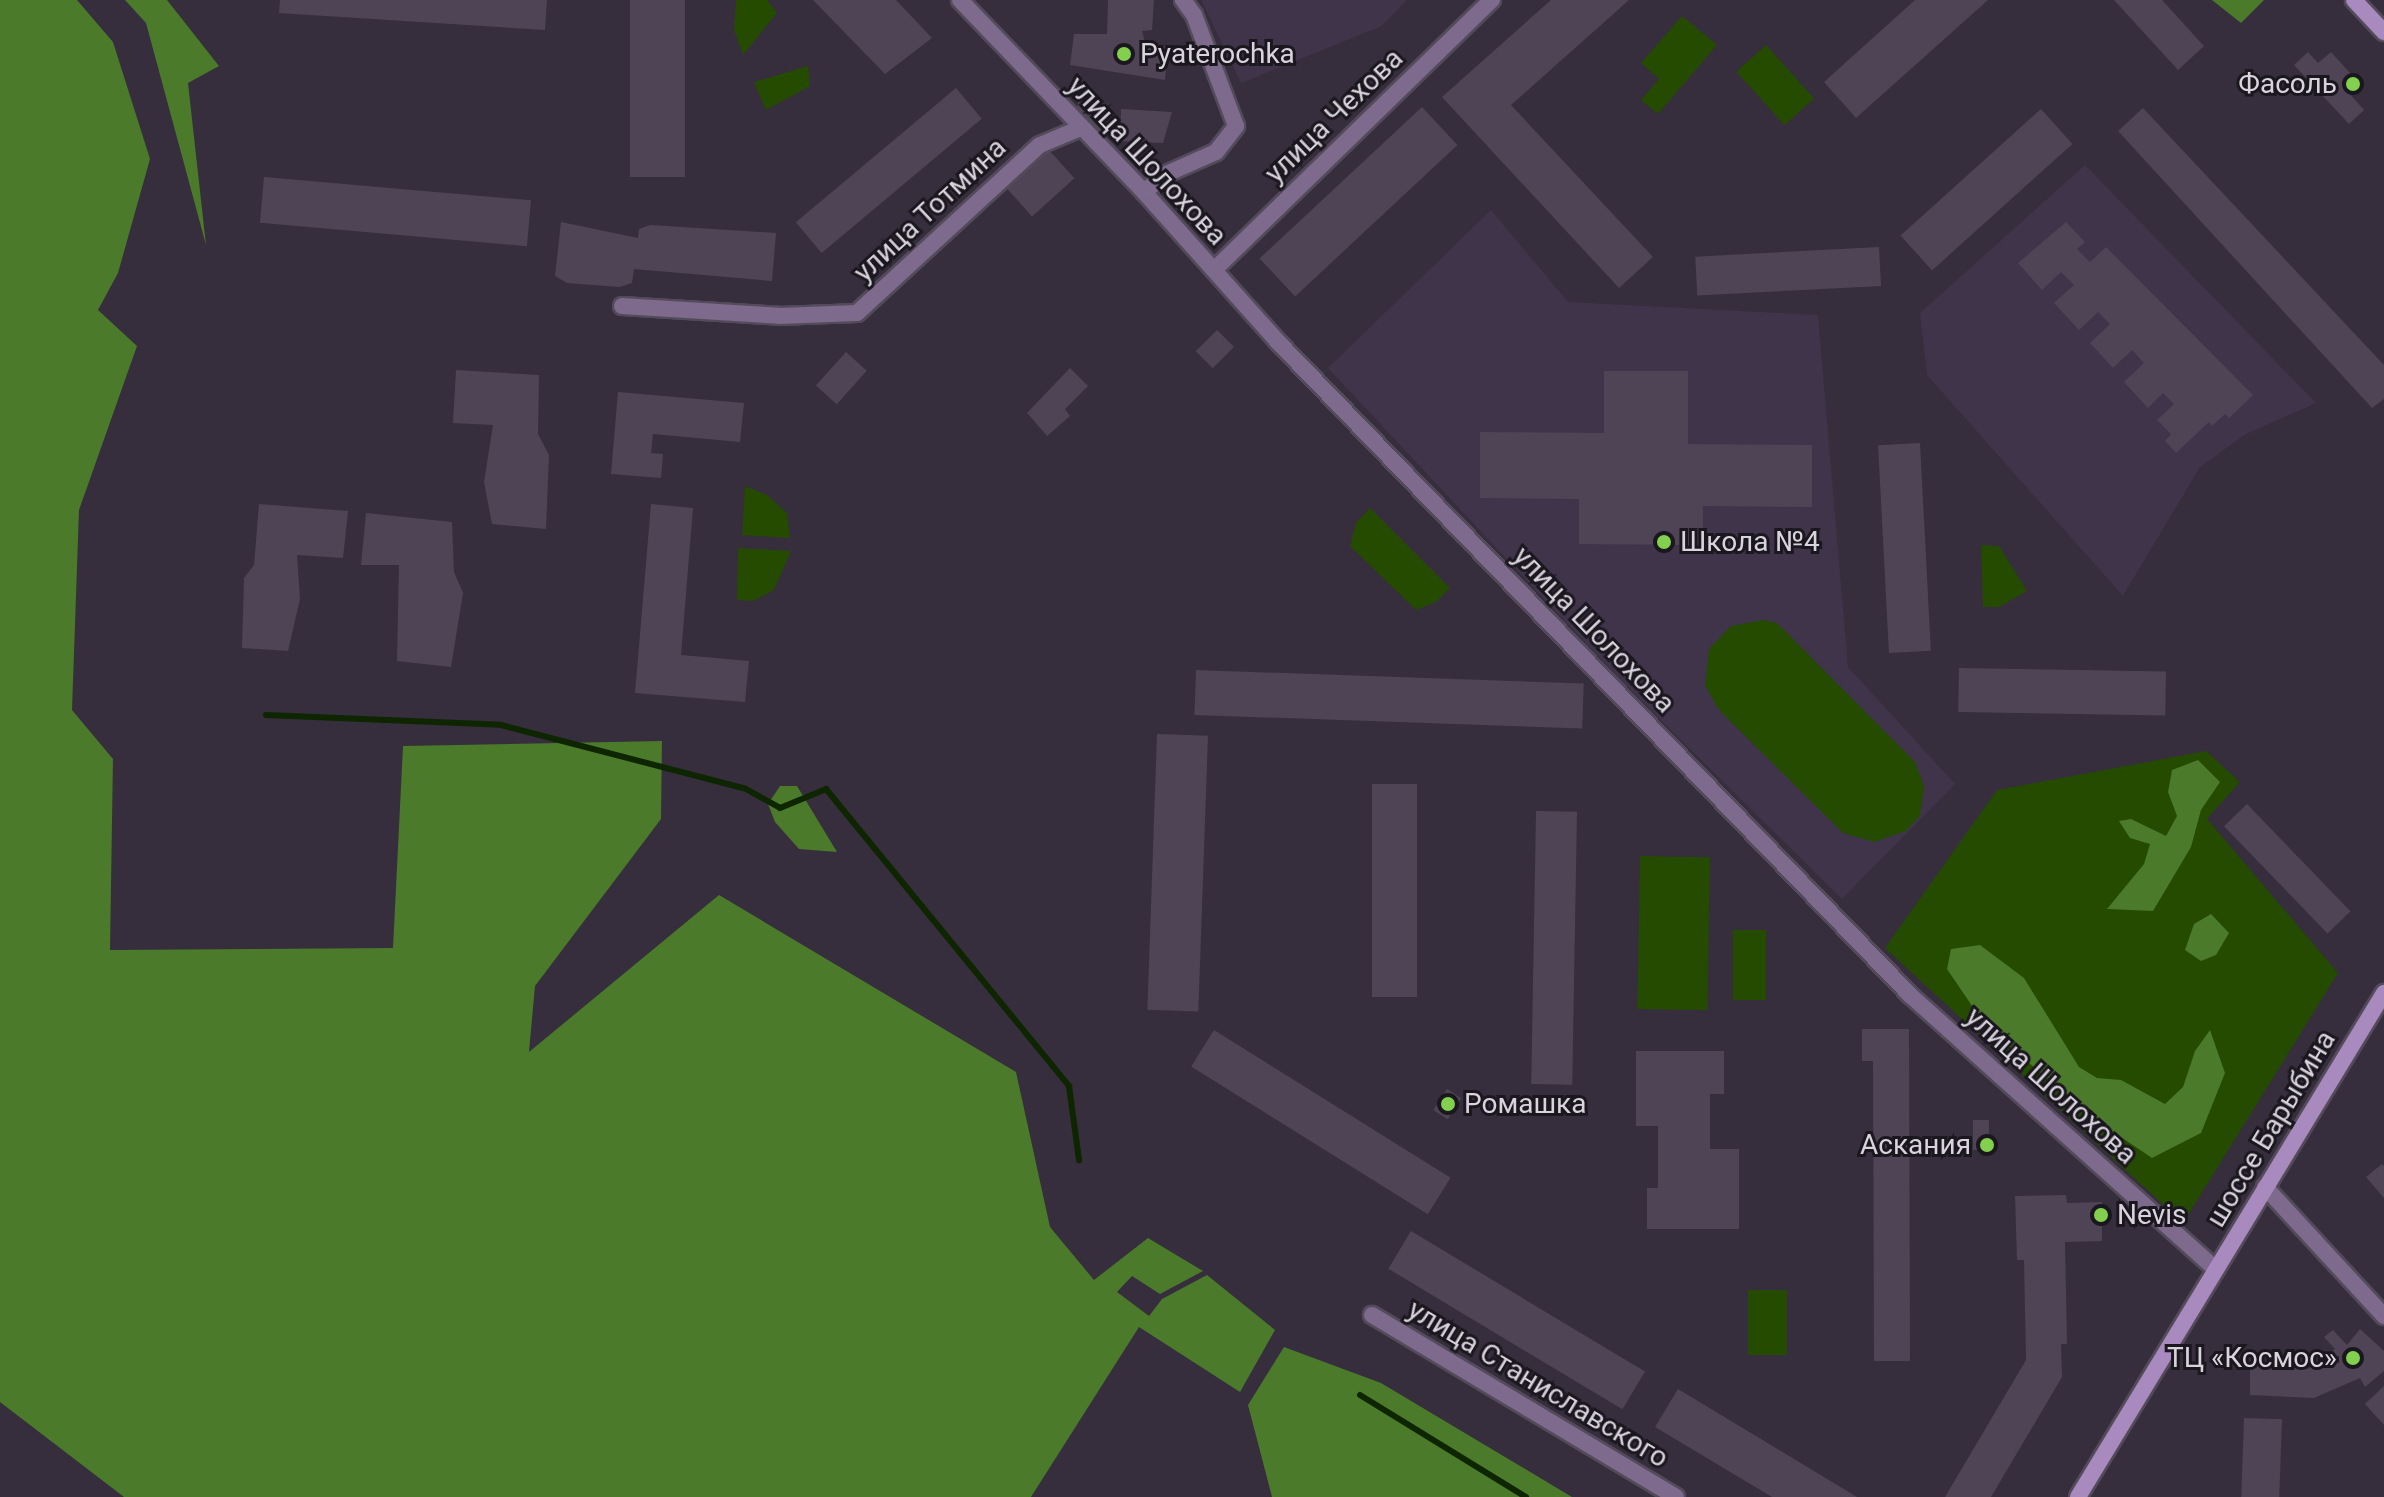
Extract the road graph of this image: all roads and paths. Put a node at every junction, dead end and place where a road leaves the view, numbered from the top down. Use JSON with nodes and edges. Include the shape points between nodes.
{"nodes":[{"id":1,"x":960,"y":0,"type":"edge"},
{"id":2,"x":1183,"y":0,"type":"edge"},
{"id":3,"x":1492,"y":0,"type":"edge"},
{"id":4,"x":2354,"y":0,"type":"edge"},
{"id":5,"x":2384,"y":32,"type":"edge"},
{"id":6,"x":1078,"y":129,"type":"junction"},
{"id":7,"x":1144,"y":192,"type":"junction"},
{"id":8,"x":1214,"y":270,"type":"junction"},
{"id":9,"x":622,"y":306,"type":"dead end"},
{"id":10,"x":2384,"y":993,"type":"edge"},
{"id":11,"x":2265,"y":1187,"type":"junction"},
{"id":12,"x":2216,"y":1270,"type":"junction"},
{"id":13,"x":1372,"y":1315,"type":"dead end"},
{"id":14,"x":2384,"y":1316,"type":"edge"},
{"id":15,"x":1676,"y":1497,"type":"edge"},
{"id":16,"x":2078,"y":1497,"type":"edge"}],
"edges":[{"from":1,"to":6,"type":"street","name":"улица Шолохова"},
{"from":2,"to":7,"type":"street","via":[[1194,15],[1236,126],[1216,152],[1164,175]]},
{"from":3,"to":8,"type":"street","name":"улица Чехова"},
{"from":4,"to":5,"type":"main road"},
{"from":6,"to":7,"type":"street","name":"улица Шолохова"},
{"from":6,"to":9,"type":"street","name":"улица Тотмина","via":[[1040,145],[857,313],[779,316]]},
{"from":7,"to":8,"type":"street","name":"улица Шолохова"},
{"from":8,"to":12,"type":"street","name":"улица Шолохова","via":[[1910,995]]},
{"from":10,"to":11,"type":"main road","name":"шоссе Барыбина"},
{"from":11,"to":12,"type":"main road","name":"шоссе Барыбина"},
{"from":11,"to":14,"type":"street"},
{"from":12,"to":16,"type":"main road","name":"шоссе Барыбина"},
{"from":13,"to":15,"type":"street","name":"улица Станиславского"}]}
